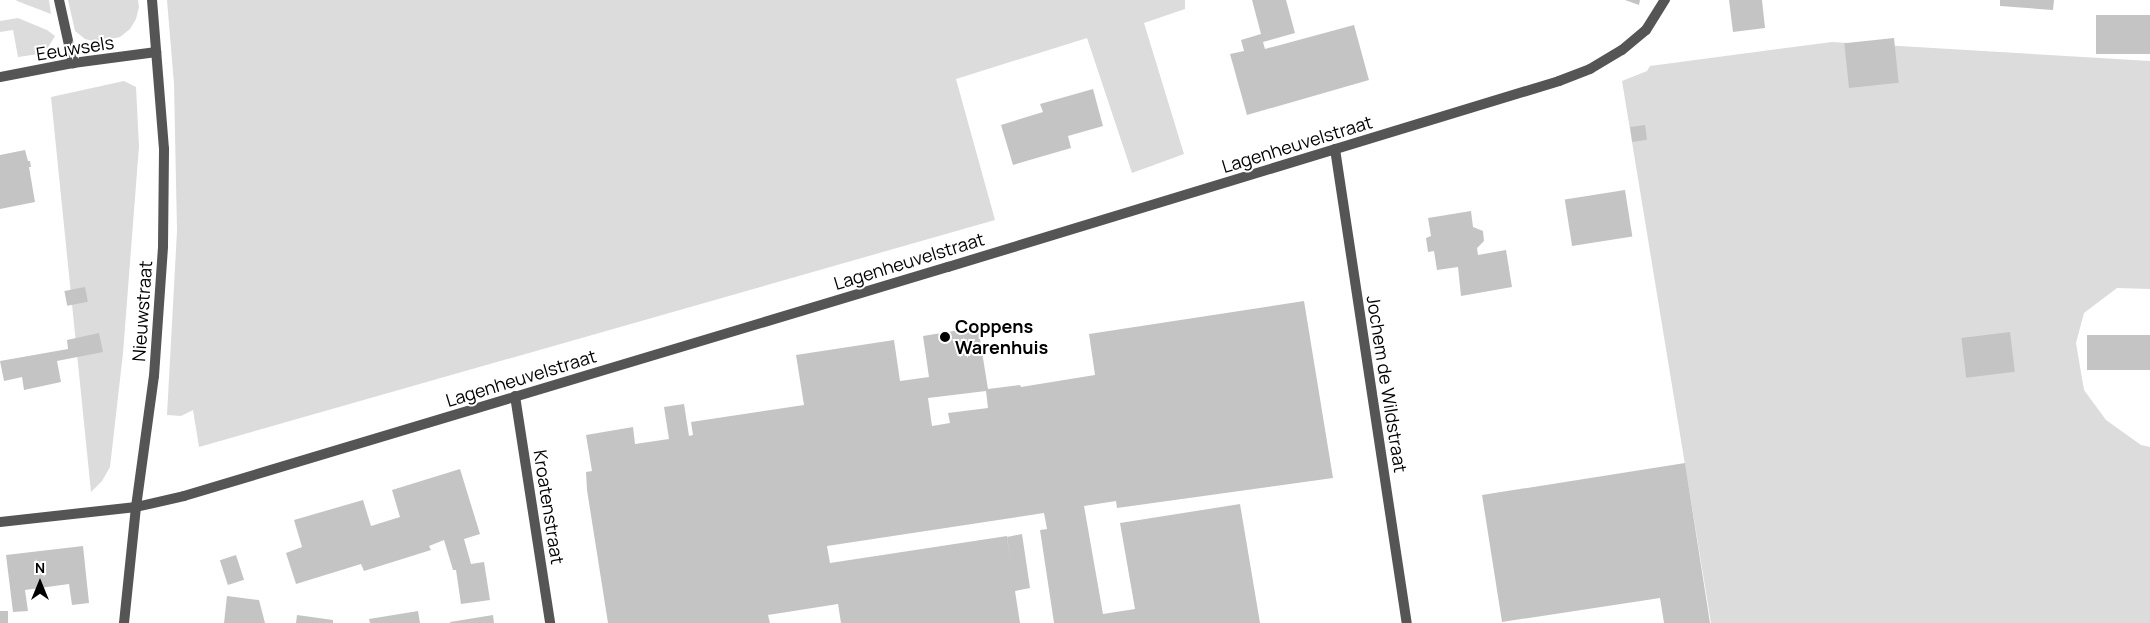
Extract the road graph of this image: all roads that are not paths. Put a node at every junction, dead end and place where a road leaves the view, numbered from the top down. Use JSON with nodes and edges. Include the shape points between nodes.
{"nodes":[{"id":1,"x":59,"y":0,"type":"edge"},
{"id":2,"x":152,"y":0,"type":"edge"},
{"id":3,"x":1665,"y":0,"type":"edge"},
{"id":4,"x":156,"y":52,"type":"junction"},
{"id":5,"x":73,"y":63,"type":"junction"},
{"id":6,"x":0,"y":77,"type":"edge"},
{"id":7,"x":1335,"y":149,"type":"junction"},
{"id":8,"x":515,"y":396,"type":"junction"},
{"id":9,"x":136,"y":507,"type":"junction"},
{"id":10,"x":0,"y":522,"type":"edge"},
{"id":11,"x":124,"y":623,"type":"edge"},
{"id":12,"x":550,"y":623,"type":"edge"},
{"id":13,"x":1407,"y":623,"type":"edge"}],
"edges":[{"from":1,"to":5,"type":"street"},
{"from":2,"to":4,"type":"street","name":"Nieuwstraat"},
{"from":3,"to":7,"type":"street","name":"Lagenheuvelstraat","via":[[1646,30],[1622,50],[1590,69]]},
{"from":4,"to":5,"type":"street","name":"Eeuwsels"},
{"from":4,"to":9,"type":"street","name":"Nieuwstraat","via":[[164,149],[163,246],[154,376]]},
{"from":5,"to":6,"type":"street","name":"Eeuwsels"},
{"from":7,"to":8,"type":"street","name":"Lagenheuvelstraat"},
{"from":7,"to":13,"type":"street","name":"Jochem de Wildstraat"},
{"from":8,"to":9,"type":"street","name":"Lagenheuvelstraat","via":[[184,496]]},
{"from":8,"to":12,"type":"street","name":"Kroatenstraat"},
{"from":9,"to":10,"type":"street","name":"Lagenheuvelstraat"},
{"from":9,"to":11,"type":"street","name":"Nieuwstraat"}]}
